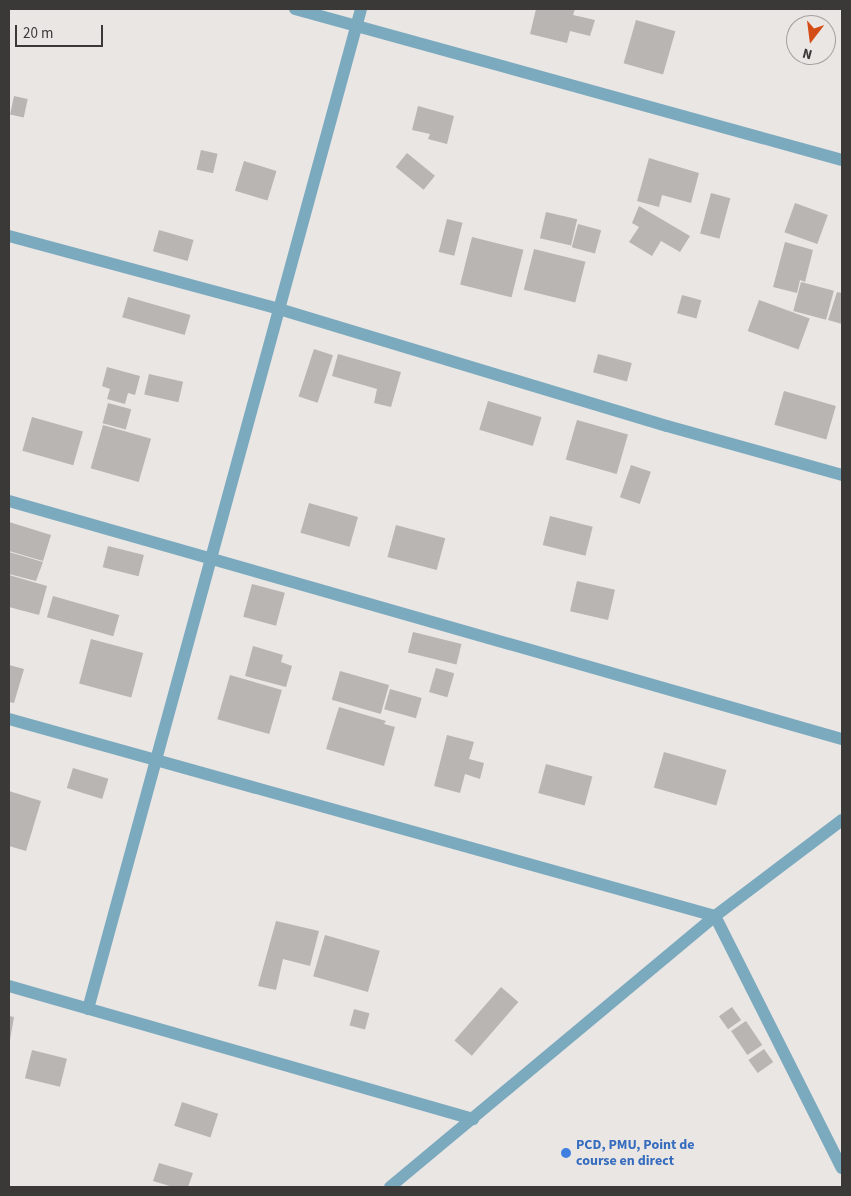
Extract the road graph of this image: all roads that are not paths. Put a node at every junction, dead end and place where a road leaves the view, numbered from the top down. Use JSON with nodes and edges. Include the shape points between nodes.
{"nodes":[{"id":1,"x":295,"y":9,"type":"edge"},
{"id":2,"x":361,"y":9,"type":"edge"},
{"id":3,"x":356,"y":26,"type":"junction"},
{"id":4,"x":842,"y":160,"type":"edge"},
{"id":5,"x":9,"y":236,"type":"edge"},
{"id":6,"x":279,"y":309,"type":"junction"},
{"id":7,"x":842,"y":475,"type":"edge"},
{"id":8,"x":9,"y":501,"type":"edge"},
{"id":9,"x":211,"y":558,"type":"junction"},
{"id":10,"x":9,"y":719,"type":"edge"},
{"id":11,"x":842,"y":739,"type":"edge"},
{"id":12,"x":156,"y":760,"type":"junction"},
{"id":13,"x":842,"y":820,"type":"edge"},
{"id":14,"x":715,"y":916,"type":"junction"},
{"id":15,"x":9,"y":986,"type":"edge"},
{"id":16,"x":88,"y":1009,"type":"junction"},
{"id":17,"x":473,"y":1119,"type":"junction"},
{"id":18,"x":842,"y":1168,"type":"edge"},
{"id":19,"x":390,"y":1187,"type":"edge"}],
"edges":[{"from":1,"to":3,"type":"street"},
{"from":2,"to":3,"type":"street"},
{"from":3,"to":4,"type":"street"},
{"from":3,"to":6,"type":"street"},
{"from":5,"to":6,"type":"street"},
{"from":6,"to":7,"type":"street"},
{"from":6,"to":9,"type":"street"},
{"from":8,"to":9,"type":"street"},
{"from":9,"to":11,"type":"street"},
{"from":9,"to":12,"type":"street"},
{"from":10,"to":12,"type":"street"},
{"from":12,"to":14,"type":"street"},
{"from":12,"to":16,"type":"street"},
{"from":13,"to":14,"type":"street"},
{"from":14,"to":17,"type":"street"},
{"from":14,"to":18,"type":"street"},
{"from":15,"to":16,"type":"street"},
{"from":16,"to":17,"type":"street"},
{"from":17,"to":19,"type":"street"}]}
